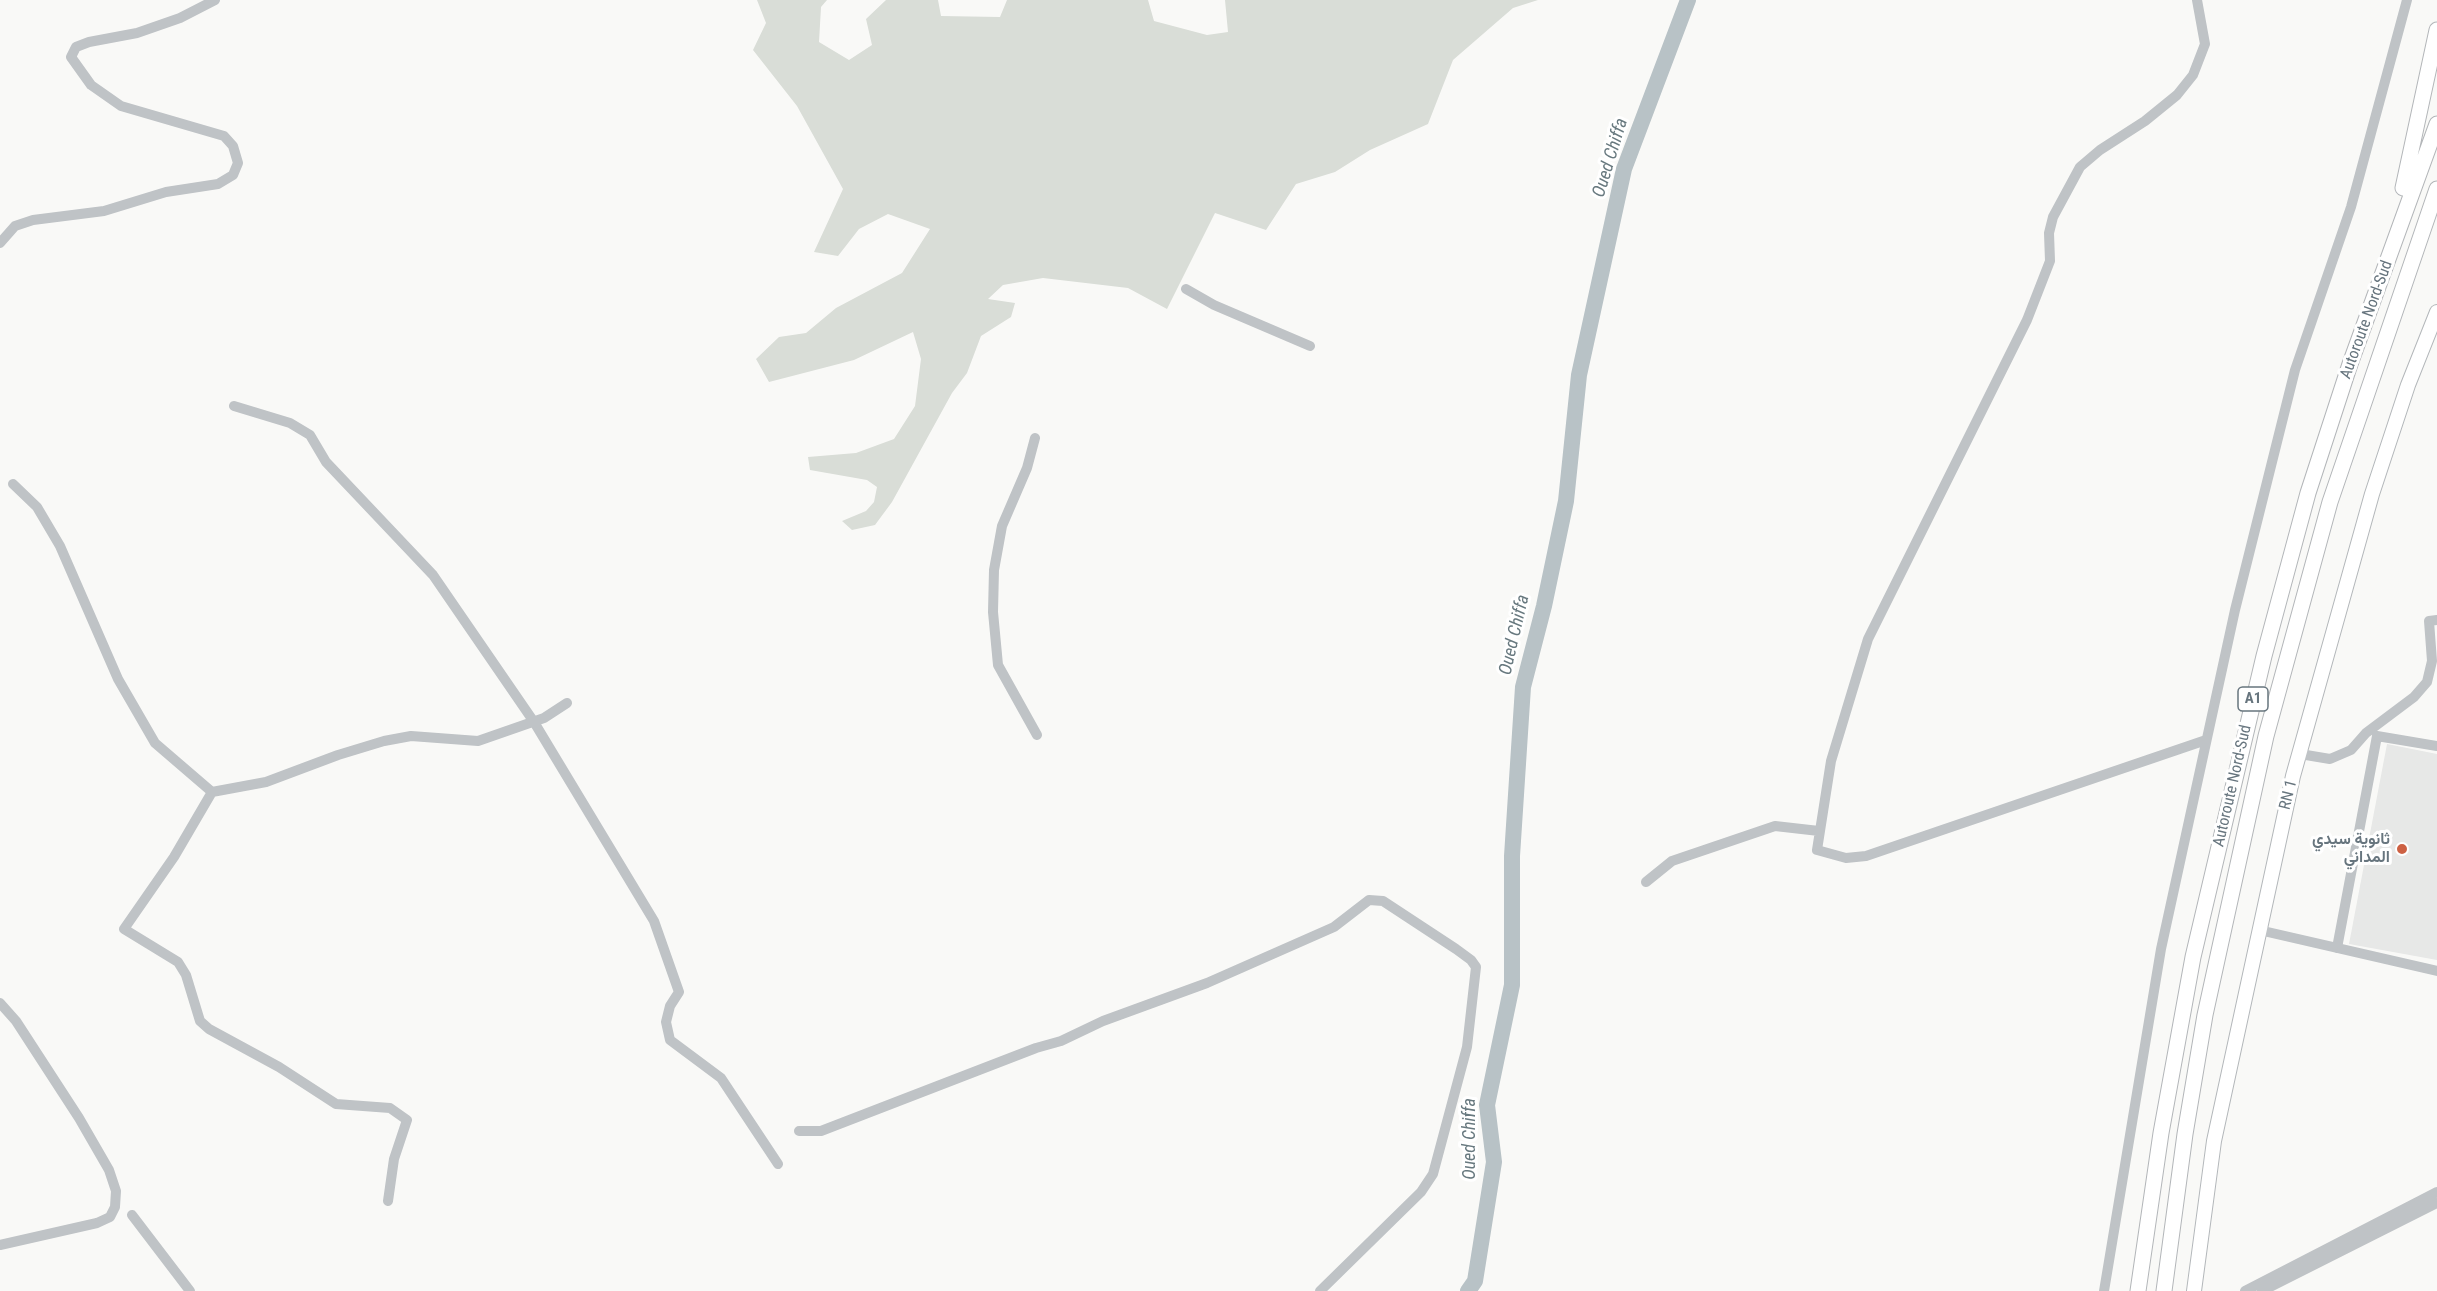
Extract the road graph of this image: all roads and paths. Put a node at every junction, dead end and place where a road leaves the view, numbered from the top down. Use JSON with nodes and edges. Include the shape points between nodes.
{"nodes":[{"id":1,"x":215,"y":0,"type":"edge"},
{"id":2,"x":2197,"y":0,"type":"edge"},
{"id":3,"x":2407,"y":0,"type":"edge"},
{"id":4,"x":2437,"y":30,"type":"edge"},
{"id":5,"x":2437,"y":124,"type":"edge"},
{"id":6,"x":2437,"y":189,"type":"edge"},
{"id":7,"x":2437,"y":212,"type":"edge"},
{"id":8,"x":2395,"y":239,"type":"junction"},
{"id":9,"x":0,"y":243,"type":"edge"},
{"id":10,"x":2418,"y":244,"type":"junction"},
{"id":11,"x":1186,"y":289,"type":"dead end"},
{"id":12,"x":2437,"y":312,"type":"edge"},
{"id":13,"x":1310,"y":346,"type":"dead end"},
{"id":14,"x":234,"y":406,"type":"dead end"},
{"id":15,"x":1035,"y":438,"type":"dead end"},
{"id":16,"x":13,"y":484,"type":"dead end"},
{"id":17,"x":2437,"y":620,"type":"edge"},
{"id":18,"x":567,"y":703,"type":"dead end"},
{"id":19,"x":534,"y":722,"type":"junction"},
{"id":20,"x":1037,"y":735,"type":"dead end"},
{"id":21,"x":2206,"y":741,"type":"junction"},
{"id":22,"x":2437,"y":746,"type":"edge"},
{"id":23,"x":2300,"y":754,"type":"junction"},
{"id":24,"x":212,"y":792,"type":"junction"},
{"id":25,"x":1819,"y":831,"type":"junction"},
{"id":26,"x":1646,"y":882,"type":"dead end"},
{"id":27,"x":2259,"y":930,"type":"junction"},
{"id":28,"x":2337,"y":948,"type":"junction"},
{"id":29,"x":2437,"y":971,"type":"edge"},
{"id":30,"x":0,"y":1003,"type":"edge"},
{"id":31,"x":799,"y":1131,"type":"dead end"},
{"id":32,"x":778,"y":1164,"type":"dead end"},
{"id":33,"x":2437,"y":1192,"type":"edge"},
{"id":34,"x":388,"y":1202,"type":"dead end"},
{"id":35,"x":2437,"y":1203,"type":"edge"},
{"id":36,"x":132,"y":1215,"type":"dead end"},
{"id":37,"x":0,"y":1245,"type":"edge"},
{"id":38,"x":190,"y":1291,"type":"edge"},
{"id":39,"x":1320,"y":1291,"type":"edge"},
{"id":40,"x":2104,"y":1291,"type":"edge"},
{"id":41,"x":2138,"y":1291,"type":"edge"},
{"id":42,"x":2164,"y":1291,"type":"edge"},
{"id":43,"x":2194,"y":1291,"type":"edge"},
{"id":44,"x":2245,"y":1291,"type":"edge"},
{"id":45,"x":2262,"y":1291,"type":"edge"}],
"edges":[{"from":1,"to":9,"type":"street","via":[[137,33],[76,47],[71,57],[91,86],[107,99],[153,118],[224,136],[233,146],[238,163],[233,176],[218,184],[166,192],[104,212],[33,220],[15,226]]},
{"from":2,"to":25,"type":"street","via":[[2205,44],[2193,75],[2145,122],[2080,166],[2053,217],[2050,261],[2027,320],[1868,639],[1831,761]]},
{"from":3,"to":21,"type":"street","via":[[2351,207],[2295,370]]},
{"from":4,"to":8,"type":"highway","via":[[2408,175],[2398,204]]},
{"from":5,"to":8,"type":"highway","name":"Autoroute Nord-Sud","number":"A1"},
{"from":6,"to":10,"type":"highway","name":"Autoroute Nord-Sud","number":"A1"},
{"from":7,"to":10,"type":"highway"},
{"from":8,"to":41,"type":"highway","name":"Autoroute Nord-Sud","number":"A1","via":[[2308,493],[2244,736],[2191,967]]},
{"from":10,"to":42,"type":"highway","name":"Autoroute Nord-Sud","number":"A1","via":[[2330,502],[2266,736],[2205,1016]]},
{"from":11,"to":13,"type":"street"},
{"from":12,"to":23,"type":"main road","name":"RN 1","via":[[2384,456]]},
{"from":14,"to":19,"type":"street","via":[[290,423],[310,435],[326,462],[433,575]]},
{"from":15,"to":20,"type":"street","via":[[1027,468],[1002,526],[994,570],[993,612],[998,665]]},
{"from":16,"to":24,"type":"street","via":[[37,507],[60,546],[117,679],[154,743]]},
{"from":17,"to":23,"type":"street","via":[[2429,621],[2432,661],[2427,682],[2414,697],[2366,733],[2351,750],[2330,759]]},
{"from":18,"to":19,"type":"street"},
{"from":19,"to":24,"type":"street","via":[[478,741],[411,736],[384,741],[266,782]]},
{"from":19,"to":32,"type":"street","via":[[654,921],[679,992],[666,1022],[670,1040],[720,1078]]},
{"from":21,"to":25,"type":"street","via":[[1866,856],[1846,858],[1817,850]]},
{"from":21,"to":40,"type":"street","via":[[2161,950]]},
{"from":22,"to":28,"type":"street","via":[[2377,736]]},
{"from":23,"to":27,"type":"main road","name":"RN 1"},
{"from":24,"to":34,"type":"street","via":[[174,857],[124,929],[178,962],[200,1021],[209,1029],[336,1104],[390,1108],[406,1120],[394,1159]]},
{"from":25,"to":26,"type":"street","via":[[1775,826],[1672,861]]},
{"from":27,"to":28,"type":"street"},
{"from":27,"to":43,"type":"main road","name":"RN 1","via":[[2214,1141]]},
{"from":28,"to":29,"type":"street"},
{"from":30,"to":37,"type":"street","via":[[79,1118],[109,1170],[116,1191],[110,1217]]},
{"from":31,"to":39,"type":"street","via":[[821,1131],[1207,983],[1334,927],[1375,898],[1420,923],[1476,967],[1467,1047],[1433,1174],[1421,1192]]},
{"from":33,"to":44,"type":"street"},
{"from":35,"to":45,"type":"street"},
{"from":36,"to":38,"type":"street"}]}
